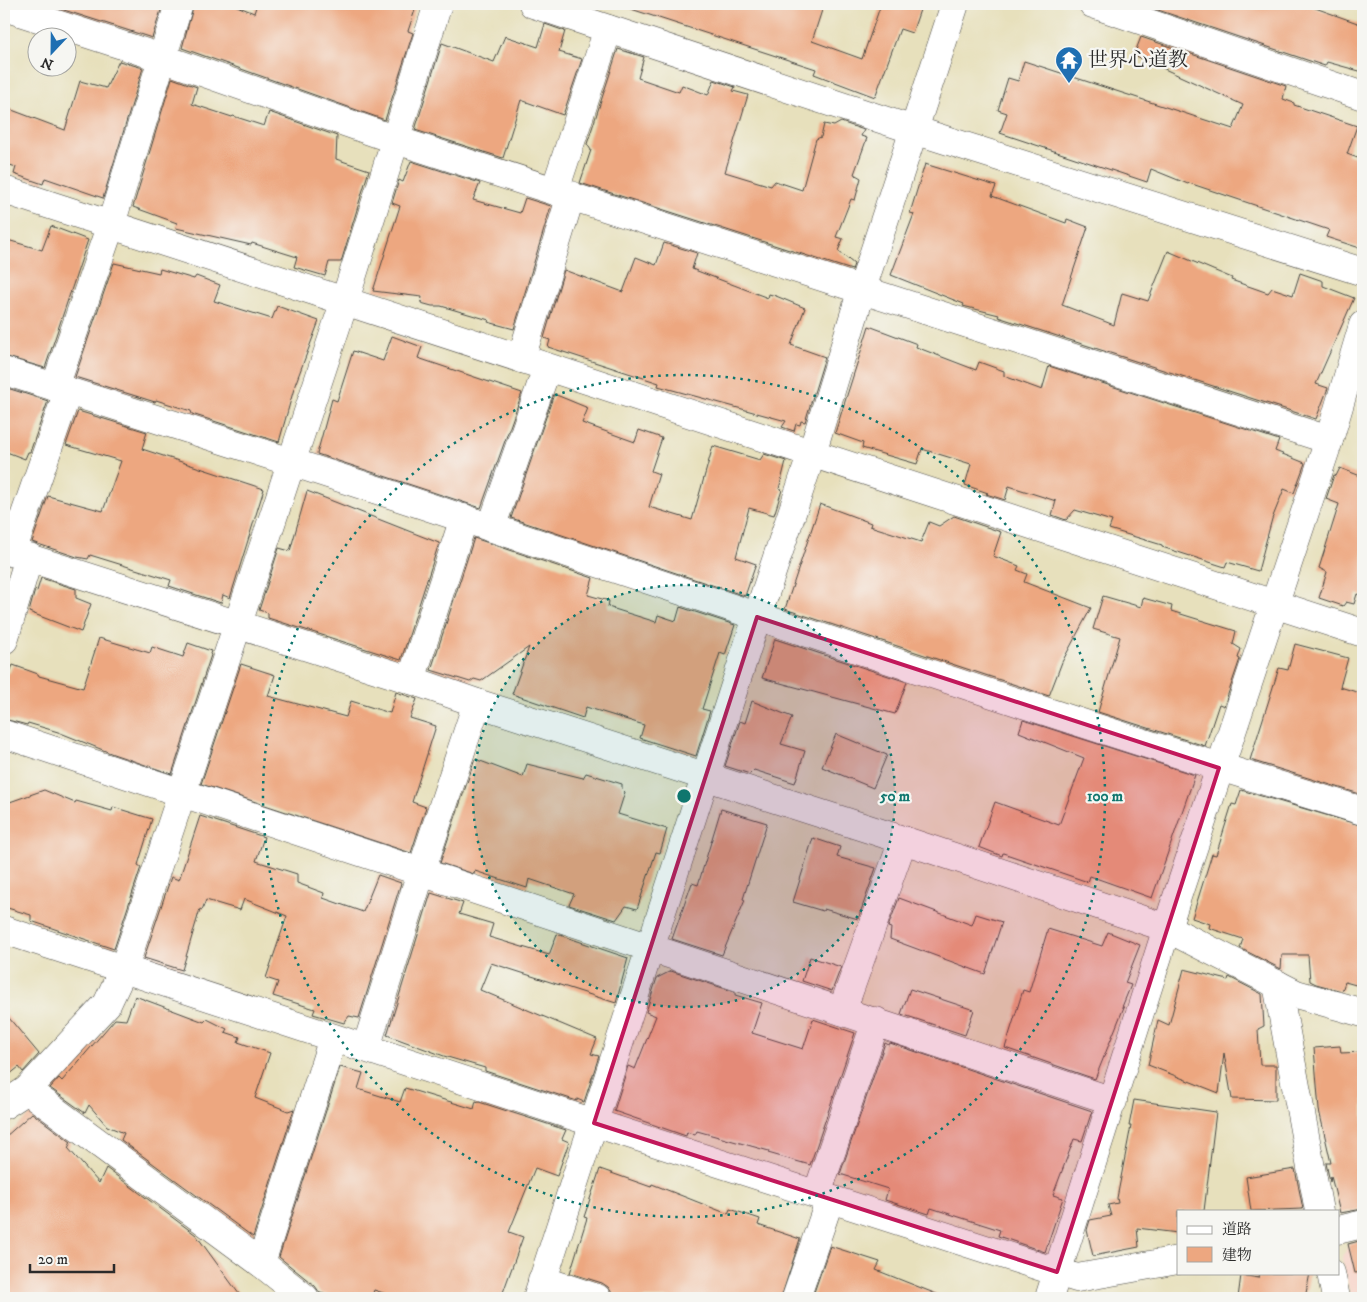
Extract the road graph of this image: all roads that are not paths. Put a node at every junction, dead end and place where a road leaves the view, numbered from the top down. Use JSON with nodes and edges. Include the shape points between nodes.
{"nodes":[{"id":1,"x":179,"y":4,"type":"edge"},
{"id":2,"x":438,"y":4,"type":"edge"},
{"id":3,"x":533,"y":4,"type":"edge"},
{"id":4,"x":955,"y":4,"type":"edge"},
{"id":5,"x":1093,"y":4,"type":"edge"},
{"id":6,"x":4,"y":7,"type":"edge"},
{"id":7,"x":608,"y":29,"type":"junction"},
{"id":8,"x":162,"y":58,"type":"junction"},
{"id":9,"x":1363,"y":96,"type":"edge"},
{"id":10,"x":914,"y":130,"type":"junction"},
{"id":11,"x":396,"y":140,"type":"junction"},
{"id":12,"x":4,"y":190,"type":"edge"},
{"id":13,"x":563,"y":192,"type":"junction"},
{"id":14,"x":111,"y":224,"type":"junction"},
{"id":15,"x":1363,"y":272,"type":"edge"},
{"id":16,"x":862,"y":289,"type":"junction"},
{"id":17,"x":345,"y":300,"type":"junction"},
{"id":18,"x":1363,"y":325,"type":"edge"},
{"id":19,"x":521,"y":359,"type":"junction"},
{"id":20,"x":546,"y":368,"type":"junction"},
{"id":21,"x":4,"y":371,"type":"edge"},
{"id":22,"x":61,"y":389,"type":"junction"},
{"id":23,"x":1329,"y":440,"type":"junction"},
{"id":24,"x":812,"y":453,"type":"junction"},
{"id":25,"x":292,"y":463,"type":"junction"},
{"id":26,"x":464,"y":518,"type":"junction"},
{"id":27,"x":491,"y":528,"type":"junction"},
{"id":28,"x":15,"y":553,"type":"edge"},
{"id":29,"x":1273,"y":604,"type":"junction"},
{"id":30,"x":757,"y":616,"type":"junction"},
{"id":31,"x":238,"y":624,"type":"junction"},
{"id":32,"x":1363,"y":633,"type":"edge"},
{"id":33,"x":4,"y":640,"type":"edge"},
{"id":34,"x":411,"y":680,"type":"junction"},
{"id":35,"x":477,"y":703,"type":"junction"},
{"id":36,"x":4,"y":734,"type":"edge"},
{"id":37,"x":1219,"y":768,"type":"junction"},
{"id":38,"x":706,"y":777,"type":"junction"},
{"id":39,"x":182,"y":794,"type":"junction"},
{"id":40,"x":1363,"y":811,"type":"edge"},
{"id":41,"x":904,"y":840,"type":"junction"},
{"id":42,"x":421,"y":872,"type":"junction"},
{"id":43,"x":1167,"y":928,"type":"junction"},
{"id":44,"x":4,"y":930,"type":"edge"},
{"id":45,"x":650,"y":948,"type":"junction"},
{"id":46,"x":124,"y":968,"type":"junction"},
{"id":47,"x":1277,"y":984,"type":"junction"},
{"id":48,"x":842,"y":1011,"type":"junction"},
{"id":49,"x":1363,"y":1013,"type":"edge"},
{"id":50,"x":876,"y":1021,"type":"junction"},
{"id":51,"x":333,"y":1038,"type":"junction"},
{"id":52,"x":366,"y":1048,"type":"junction"},
{"id":53,"x":27,"y":1090,"type":"junction"},
{"id":54,"x":1113,"y":1101,"type":"junction"},
{"id":55,"x":4,"y":1105,"type":"edge"},
{"id":56,"x":594,"y":1123,"type":"junction"},
{"id":57,"x":823,"y":1196,"type":"junction"},
{"id":58,"x":1319,"y":1210,"type":"edge"},
{"id":59,"x":1363,"y":1224,"type":"edge"},
{"id":60,"x":1340,"y":1230,"type":"edge"},
{"id":61,"x":1177,"y":1260,"type":"edge"},
{"id":62,"x":261,"y":1263,"type":"junction"},
{"id":63,"x":1057,"y":1272,"type":"junction"},
{"id":64,"x":1331,"y":1274,"type":"edge"},
{"id":65,"x":539,"y":1289,"type":"edge"},
{"id":66,"x":304,"y":1298,"type":"edge"},
{"id":67,"x":597,"y":1298,"type":"edge"},
{"id":68,"x":796,"y":1298,"type":"edge"},
{"id":69,"x":1049,"y":1298,"type":"edge"},
{"id":70,"x":1336,"y":1298,"type":"edge"}],
"edges":[{"from":1,"to":8,"type":"street"},
{"from":2,"to":11,"type":"street"},
{"from":3,"to":7,"type":"street"},
{"from":4,"to":10,"type":"street"},
{"from":5,"to":9,"type":"street"},
{"from":6,"to":8,"type":"street"},
{"from":7,"to":10,"type":"street"},
{"from":7,"to":13,"type":"street"},
{"from":8,"to":11,"type":"street"},
{"from":8,"to":14,"type":"street"},
{"from":10,"to":15,"type":"street"},
{"from":10,"to":16,"type":"street"},
{"from":11,"to":13,"type":"street"},
{"from":11,"to":17,"type":"street"},
{"from":12,"to":14,"type":"street"},
{"from":13,"to":16,"type":"street"},
{"from":13,"to":19,"type":"street"},
{"from":14,"to":17,"type":"street"},
{"from":14,"to":22,"type":"street"},
{"from":16,"to":23,"type":"street"},
{"from":16,"to":24,"type":"street"},
{"from":17,"to":19,"type":"street"},
{"from":17,"to":25,"type":"street"},
{"from":18,"to":23,"type":"street"},
{"from":19,"to":20,"type":"street"},
{"from":20,"to":24,"type":"street"},
{"from":20,"to":27,"type":"street"},
{"from":21,"to":22,"type":"street"},
{"from":22,"to":25,"type":"street"},
{"from":22,"to":28,"type":"street"},
{"from":23,"to":29,"type":"street"},
{"from":24,"to":29,"type":"street"},
{"from":24,"to":30,"type":"street"},
{"from":25,"to":26,"type":"street"},
{"from":25,"to":31,"type":"street"},
{"from":26,"to":27,"type":"street"},
{"from":26,"to":34,"type":"street"},
{"from":27,"to":30,"type":"street"},
{"from":28,"to":31,"type":"street"},
{"from":28,"to":33,"type":"street"},
{"from":29,"to":32,"type":"street"},
{"from":29,"to":37,"type":"street"},
{"from":30,"to":37,"type":"street"},
{"from":30,"to":38,"type":"street"},
{"from":31,"to":34,"type":"street"},
{"from":31,"to":39,"type":"street"},
{"from":34,"to":35,"type":"street"},
{"from":35,"to":38,"type":"street"},
{"from":35,"to":42,"type":"street"},
{"from":36,"to":39,"type":"street"},
{"from":37,"to":40,"type":"street"},
{"from":37,"to":43,"type":"street"},
{"from":38,"to":41,"type":"street"},
{"from":38,"to":45,"type":"street"},
{"from":39,"to":42,"type":"street"},
{"from":39,"to":46,"type":"street"},
{"from":41,"to":43,"type":"street"},
{"from":41,"to":48,"type":"street"},
{"from":42,"to":45,"type":"street"},
{"from":42,"to":52,"type":"street"},
{"from":43,"to":47,"type":"street"},
{"from":43,"to":54,"type":"street"},
{"from":44,"to":46,"type":"street"},
{"from":45,"to":48,"type":"street"},
{"from":45,"to":56,"type":"street"},
{"from":46,"to":51,"type":"street"},
{"from":46,"to":53,"type":"street","via":[[107,1004]]},
{"from":47,"to":49,"type":"street","via":[[1296,994]]},
{"from":47,"to":58,"type":"street"},
{"from":48,"to":50,"type":"street"},
{"from":50,"to":54,"type":"street"},
{"from":50,"to":57,"type":"street"},
{"from":51,"to":52,"type":"street"},
{"from":51,"to":62,"type":"street"},
{"from":52,"to":56,"type":"street"},
{"from":53,"to":55,"type":"street"},
{"from":53,"to":62,"type":"street"},
{"from":54,"to":63,"type":"street"},
{"from":56,"to":57,"type":"street"},
{"from":56,"to":65,"type":"street"},
{"from":57,"to":63,"type":"street"},
{"from":57,"to":68,"type":"street"},
{"from":59,"to":60,"type":"street"},
{"from":61,"to":63,"type":"street","via":[[1077,1278]]},
{"from":62,"to":66,"type":"street"},
{"from":63,"to":69,"type":"street"},
{"from":64,"to":70,"type":"street"},
{"from":65,"to":67,"type":"street"}]}
